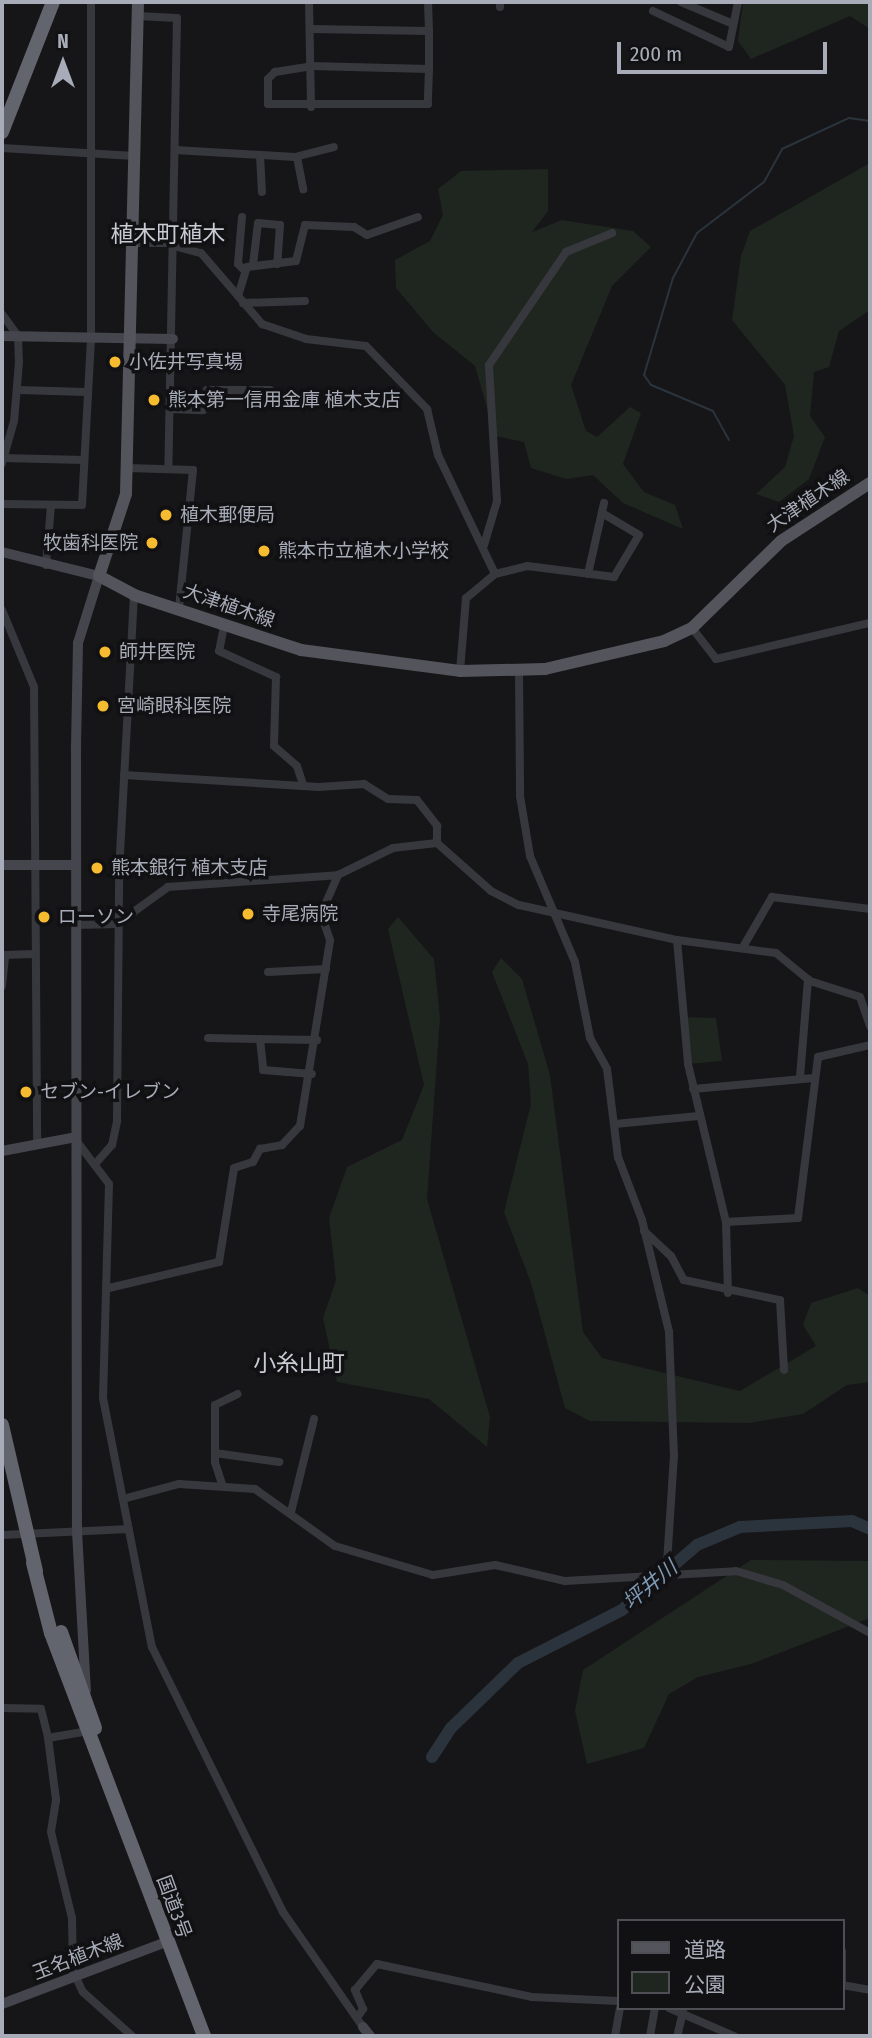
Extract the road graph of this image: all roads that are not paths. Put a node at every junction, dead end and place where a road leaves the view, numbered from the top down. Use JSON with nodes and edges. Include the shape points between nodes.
{"nodes":[{"id":1,"x":53,"y":2,"type":"edge"},
{"id":2,"x":91,"y":2,"type":"edge"},
{"id":3,"x":138,"y":2,"type":"edge"},
{"id":4,"x":309,"y":2,"type":"edge"},
{"id":5,"x":428,"y":2,"type":"edge"},
{"id":6,"x":681,"y":2,"type":"edge"},
{"id":7,"x":737,"y":2,"type":"edge"},
{"id":8,"x":653,"y":12,"type":"dead end"},
{"id":9,"x":138,"y":16,"type":"junction"},
{"id":10,"x":733,"y":24,"type":"junction"},
{"id":11,"x":310,"y":29,"type":"junction"},
{"id":12,"x":429,"y":30,"type":"junction"},
{"id":13,"x":311,"y":66,"type":"junction"},
{"id":14,"x":429,"y":69,"type":"junction"},
{"id":15,"x":311,"y":107,"type":"junction"},
{"id":16,"x":2,"y":132,"type":"edge"},
{"id":17,"x":334,"y":147,"type":"dead end"},
{"id":18,"x":2,"y":148,"type":"edge"},
{"id":19,"x":175,"y":150,"type":"junction"},
{"id":20,"x":92,"y":153,"type":"junction"},
{"id":21,"x":260,"y":155,"type":"junction"},
{"id":22,"x":135,"y":156,"type":"junction"},
{"id":23,"x":297,"y":157,"type":"junction"},
{"id":24,"x":303,"y":188,"type":"dead end"},
{"id":25,"x":262,"y":192,"type":"dead end"},
{"id":26,"x":242,"y":217,"type":"dead end"},
{"id":27,"x":418,"y":217,"type":"dead end"},
{"id":28,"x":612,"y":233,"type":"dead end"},
{"id":29,"x":132,"y":243,"type":"junction"},
{"id":30,"x":174,"y":244,"type":"junction"},
{"id":31,"x":277,"y":264,"type":"junction"},
{"id":32,"x":253,"y":265,"type":"junction"},
{"id":33,"x":244,"y":270,"type":"junction"},
{"id":34,"x":240,"y":300,"type":"junction"},
{"id":35,"x":305,"y":301,"type":"dead end"},
{"id":36,"x":2,"y":314,"type":"edge"},
{"id":37,"x":2,"y":336,"type":"edge"},
{"id":38,"x":19,"y":336,"type":"junction"},
{"id":39,"x":91,"y":338,"type":"junction"},
{"id":40,"x":130,"y":340,"type":"junction"},
{"id":41,"x":173,"y":340,"type":"junction"},
{"id":42,"x":18,"y":390,"type":"junction"},
{"id":43,"x":270,"y":390,"type":"dead end"},
{"id":44,"x":86,"y":392,"type":"junction"},
{"id":45,"x":170,"y":409,"type":"junction"},
{"id":46,"x":84,"y":460,"type":"junction"},
{"id":47,"x":2,"y":461,"type":"edge"},
{"id":48,"x":127,"y":468,"type":"junction"},
{"id":49,"x":168,"y":469,"type":"junction"},
{"id":50,"x":870,"y":483,"type":"edge"},
{"id":51,"x":604,"y":503,"type":"dead end"},
{"id":52,"x":2,"y":504,"type":"edge"},
{"id":53,"x":51,"y":506,"type":"junction"},
{"id":54,"x":602,"y":513,"type":"junction"},
{"id":55,"x":484,"y":545,"type":"junction"},
{"id":56,"x":2,"y":552,"type":"edge"},
{"id":57,"x":46,"y":566,"type":"junction"},
{"id":58,"x":495,"y":574,"type":"junction"},
{"id":59,"x":588,"y":574,"type":"junction"},
{"id":60,"x":99,"y":576,"type":"junction"},
{"id":61,"x":134,"y":595,"type":"junction"},
{"id":62,"x":2,"y":610,"type":"edge"},
{"id":63,"x":179,"y":610,"type":"junction"},
{"id":64,"x":870,"y":623,"type":"edge"},
{"id":65,"x":224,"y":626,"type":"junction"},
{"id":66,"x":692,"y":628,"type":"junction"},
{"id":67,"x":460,"y":671,"type":"junction"},
{"id":68,"x":519,"y":671,"type":"junction"},
{"id":69,"x":124,"y":775,"type":"junction"},
{"id":70,"x":303,"y":785,"type":"junction"},
{"id":71,"x":438,"y":843,"type":"junction"},
{"id":72,"x":2,"y":865,"type":"edge"},
{"id":73,"x":75,"y":865,"type":"junction"},
{"id":74,"x":34,"y":866,"type":"junction"},
{"id":75,"x":338,"y":875,"type":"junction"},
{"id":76,"x":870,"y":909,"type":"edge"},
{"id":77,"x":554,"y":912,"type":"junction"},
{"id":78,"x":117,"y":924,"type":"junction"},
{"id":79,"x":76,"y":925,"type":"junction"},
{"id":80,"x":677,"y":940,"type":"junction"},
{"id":81,"x":743,"y":947,"type":"junction"},
{"id":82,"x":33,"y":954,"type":"junction"},
{"id":83,"x":326,"y":969,"type":"junction"},
{"id":84,"x":268,"y":972,"type":"dead end"},
{"id":85,"x":808,"y":979,"type":"junction"},
{"id":86,"x":2,"y":986,"type":"edge"},
{"id":87,"x":868,"y":1002,"type":"edge"},
{"id":88,"x":870,"y":1026,"type":"edge"},
{"id":89,"x":208,"y":1038,"type":"dead end"},
{"id":90,"x":260,"y":1039,"type":"junction"},
{"id":91,"x":317,"y":1040,"type":"junction"},
{"id":92,"x":870,"y":1045,"type":"edge"},
{"id":93,"x":312,"y":1074,"type":"junction"},
{"id":94,"x":800,"y":1077,"type":"junction"},
{"id":95,"x":814,"y":1078,"type":"junction"},
{"id":96,"x":693,"y":1089,"type":"junction"},
{"id":97,"x":699,"y":1116,"type":"junction"},
{"id":98,"x":615,"y":1124,"type":"junction"},
{"id":99,"x":76,"y":1137,"type":"junction"},
{"id":100,"x":37,"y":1145,"type":"junction"},
{"id":101,"x":2,"y":1151,"type":"edge"},
{"id":102,"x":97,"y":1163,"type":"junction"},
{"id":103,"x":726,"y":1222,"type":"junction"},
{"id":104,"x":644,"y":1231,"type":"junction"},
{"id":105,"x":109,"y":1288,"type":"junction"},
{"id":106,"x":728,"y":1293,"type":"junction"},
{"id":107,"x":784,"y":1370,"type":"dead end"},
{"id":108,"x":239,"y":1394,"type":"dead end"},
{"id":109,"x":314,"y":1419,"type":"dead end"},
{"id":110,"x":2,"y":1425,"type":"edge"},
{"id":111,"x":215,"y":1453,"type":"junction"},
{"id":112,"x":279,"y":1462,"type":"dead end"},
{"id":113,"x":222,"y":1484,"type":"junction"},
{"id":114,"x":123,"y":1499,"type":"junction"},
{"id":115,"x":291,"y":1512,"type":"junction"},
{"id":116,"x":128,"y":1529,"type":"junction"},
{"id":117,"x":77,"y":1531,"type":"junction"},
{"id":118,"x":2,"y":1535,"type":"edge"},
{"id":119,"x":25,"y":1535,"type":"junction"},
{"id":120,"x":33,"y":1563,"type":"junction"},
{"id":121,"x":666,"y":1578,"type":"junction"},
{"id":122,"x":78,"y":1614,"type":"junction"},
{"id":123,"x":870,"y":1633,"type":"edge"},
{"id":124,"x":73,"y":1661,"type":"junction"},
{"id":125,"x":72,"y":1686,"type":"junction"},
{"id":126,"x":87,"y":1696,"type":"junction"},
{"id":127,"x":2,"y":1708,"type":"edge"},
{"id":128,"x":88,"y":1731,"type":"junction"},
{"id":129,"x":48,"y":1738,"type":"junction"},
{"id":130,"x":110,"y":1790,"type":"junction"},
{"id":131,"x":166,"y":1942,"type":"junction"},
{"id":132,"x":74,"y":1977,"type":"junction"},
{"id":133,"x":844,"y":1984,"type":"edge"},
{"id":134,"x":870,"y":1990,"type":"edge"},
{"id":135,"x":616,"y":2001,"type":"edge"},
{"id":136,"x":2,"y":2004,"type":"edge"},
{"id":137,"x":620,"y":2010,"type":"edge"},
{"id":138,"x":655,"y":2010,"type":"edge"},
{"id":139,"x":676,"y":2010,"type":"edge"},
{"id":140,"x":684,"y":2012,"type":"junction"},
{"id":141,"x":363,"y":2027,"type":"edge"},
{"id":142,"x":678,"y":2033,"type":"dead end"},
{"id":143,"x":132,"y":2036,"type":"edge"},
{"id":144,"x":204,"y":2036,"type":"edge"},
{"id":145,"x":615,"y":2036,"type":"edge"},
{"id":146,"x":650,"y":2036,"type":"edge"},
{"id":147,"x":734,"y":2036,"type":"edge"}],
"edges":[{"from":1,"to":16,"type":"highway"},
{"from":2,"to":20,"type":"street"},
{"from":3,"to":9,"type":"main road"},
{"from":4,"to":11,"type":"street"},
{"from":5,"to":12,"type":"street"},
{"from":6,"to":10,"type":"street"},
{"from":7,"to":10,"type":"street"},
{"from":8,"to":10,"type":"street","via":[[729,47]]},
{"from":9,"to":19,"type":"street","via":[[177,18]]},
{"from":9,"to":22,"type":"main road"},
{"from":11,"to":12,"type":"street"},
{"from":11,"to":13,"type":"street"},
{"from":12,"to":14,"type":"street"},
{"from":13,"to":14,"type":"street"},
{"from":13,"to":15,"type":"street"},
{"from":13,"to":15,"type":"street","via":[[275,72],[268,79],[268,104]]},
{"from":14,"to":15,"type":"street","via":[[428,104]]},
{"from":17,"to":23,"type":"street"},
{"from":18,"to":20,"type":"street"},
{"from":19,"to":21,"type":"street"},
{"from":19,"to":30,"type":"street"},
{"from":20,"to":22,"type":"street"},
{"from":20,"to":39,"type":"street"},
{"from":21,"to":23,"type":"street"},
{"from":21,"to":25,"type":"street"},
{"from":22,"to":29,"type":"main road"},
{"from":23,"to":24,"type":"street"},
{"from":26,"to":33,"type":"street","via":[[238,264]]},
{"from":27,"to":31,"type":"street","via":[[367,235],[354,227],[304,225],[298,258]]},
{"from":28,"to":55,"type":"street","via":[[566,252],[489,365],[497,501]]},
{"from":29,"to":30,"type":"street"},
{"from":29,"to":40,"type":"main road"},
{"from":30,"to":34,"type":"street","via":[[201,253]]},
{"from":30,"to":41,"type":"street"},
{"from":31,"to":32,"type":"street"},
{"from":31,"to":32,"type":"street","via":[[280,225],[258,223]]},
{"from":32,"to":33,"type":"street"},
{"from":33,"to":34,"type":"street"},
{"from":34,"to":35,"type":"street"},
{"from":34,"to":55,"type":"street","via":[[266,326],[366,346],[416,394],[426,409],[438,455]]},
{"from":36,"to":38,"type":"street"},
{"from":37,"to":38,"type":"street"},
{"from":38,"to":39,"type":"street"},
{"from":38,"to":42,"type":"street"},
{"from":39,"to":40,"type":"street"},
{"from":39,"to":44,"type":"street"},
{"from":40,"to":41,"type":"street"},
{"from":40,"to":48,"type":"main road"},
{"from":41,"to":45,"type":"street"},
{"from":42,"to":44,"type":"street"},
{"from":42,"to":47,"type":"street"},
{"from":43,"to":45,"type":"street","via":[[207,390],[203,410]]},
{"from":44,"to":46,"type":"street"},
{"from":45,"to":49,"type":"street"},
{"from":46,"to":47,"type":"street"},
{"from":46,"to":53,"type":"street","via":[[82,506]]},
{"from":48,"to":49,"type":"street"},
{"from":48,"to":60,"type":"main road","via":[[121,523]]},
{"from":49,"to":63,"type":"street","via":[[193,470]]},
{"from":50,"to":66,"type":"main road","name":"大津植木線","via":[[781,541]]},
{"from":51,"to":54,"type":"street"},
{"from":52,"to":53,"type":"street"},
{"from":53,"to":57,"type":"street"},
{"from":54,"to":59,"type":"street"},
{"from":54,"to":59,"type":"street","via":[[639,537],[614,578]]},
{"from":55,"to":58,"type":"street"},
{"from":56,"to":57,"type":"street"},
{"from":57,"to":60,"type":"street"},
{"from":58,"to":59,"type":"street","via":[[527,566]]},
{"from":58,"to":67,"type":"street","via":[[466,598]]},
{"from":60,"to":61,"type":"main road","name":"大津植木線"},
{"from":60,"to":73,"type":"street","via":[[78,643]]},
{"from":61,"to":63,"type":"main road","name":"大津植木線"},
{"from":61,"to":69,"type":"street"},
{"from":62,"to":74,"type":"street","via":[[34,687]]},
{"from":63,"to":65,"type":"main road","name":"大津植木線"},
{"from":64,"to":66,"type":"street","via":[[716,659]]},
{"from":65,"to":67,"type":"main road","name":"大津植木線","via":[[301,650]]},
{"from":65,"to":70,"type":"street","via":[[219,651],[277,679],[274,746],[297,766]]},
{"from":66,"to":68,"type":"main road","name":"大津植木線","via":[[631,651]]},
{"from":67,"to":68,"type":"main road","name":"大津植木線"},
{"from":68,"to":77,"type":"street","via":[[523,820]]},
{"from":69,"to":70,"type":"street"},
{"from":69,"to":78,"type":"street"},
{"from":70,"to":71,"type":"street","via":[[360,784],[388,799],[417,800],[437,826]]},
{"from":71,"to":75,"type":"street","via":[[393,848]]},
{"from":71,"to":77,"type":"street","via":[[500,897]]},
{"from":72,"to":74,"type":"street"},
{"from":73,"to":74,"type":"street"},
{"from":73,"to":79,"type":"street"},
{"from":74,"to":82,"type":"street"},
{"from":75,"to":78,"type":"street","via":[[168,887]]},
{"from":75,"to":83,"type":"street","via":[[321,914],[330,940]]},
{"from":76,"to":81,"type":"street","via":[[772,897]]},
{"from":77,"to":80,"type":"street"},
{"from":77,"to":98,"type":"street","via":[[579,975],[590,1038],[607,1069]]},
{"from":78,"to":79,"type":"street"},
{"from":78,"to":102,"type":"street","via":[[116,1129]]},
{"from":79,"to":99,"type":"street"},
{"from":80,"to":81,"type":"street"},
{"from":80,"to":96,"type":"street"},
{"from":81,"to":85,"type":"street","via":[[776,953]]},
{"from":82,"to":86,"type":"street","via":[[5,955]]},
{"from":82,"to":100,"type":"street"},
{"from":83,"to":84,"type":"street"},
{"from":83,"to":91,"type":"street"},
{"from":85,"to":87,"type":"street"},
{"from":85,"to":94,"type":"street"},
{"from":87,"to":88,"type":"street"},
{"from":89,"to":90,"type":"street"},
{"from":90,"to":91,"type":"street"},
{"from":90,"to":93,"type":"street","via":[[263,1070]]},
{"from":91,"to":93,"type":"street"},
{"from":92,"to":95,"type":"street","via":[[822,1053]]},
{"from":93,"to":105,"type":"street","via":[[305,1114],[294,1136],[234,1168],[219,1262]]},
{"from":94,"to":95,"type":"street"},
{"from":94,"to":96,"type":"street"},
{"from":95,"to":103,"type":"street","via":[[798,1218]]},
{"from":96,"to":97,"type":"street"},
{"from":97,"to":98,"type":"street"},
{"from":97,"to":103,"type":"street"},
{"from":98,"to":104,"type":"street","via":[[618,1157]]},
{"from":99,"to":100,"type":"street"},
{"from":99,"to":102,"type":"street","via":[[83,1154]]},
{"from":99,"to":117,"type":"street"},
{"from":100,"to":101,"type":"street"},
{"from":102,"to":105,"type":"street","via":[[108,1184]]},
{"from":103,"to":106,"type":"street"},
{"from":104,"to":106,"type":"street","via":[[671,1256],[684,1280]]},
{"from":104,"to":121,"type":"street","via":[[670,1346],[674,1455]]},
{"from":105,"to":114,"type":"street","via":[[100,1370]]},
{"from":106,"to":107,"type":"street","via":[[783,1303]]},
{"from":108,"to":111,"type":"street","via":[[215,1405]]},
{"from":109,"to":115,"type":"street"},
{"from":110,"to":119,"type":"highway","name":"国道3号"},
{"from":111,"to":112,"type":"street"},
{"from":111,"to":113,"type":"street"},
{"from":113,"to":114,"type":"street","via":[[178,1484]]},
{"from":113,"to":115,"type":"street","via":[[255,1489]]},
{"from":114,"to":116,"type":"street"},
{"from":115,"to":121,"type":"street","via":[[335,1546],[433,1575],[509,1565],[565,1581]]},
{"from":116,"to":117,"type":"street"},
{"from":116,"to":141,"type":"street","via":[[152,1647],[284,1912]]},
{"from":117,"to":119,"type":"street"},
{"from":117,"to":122,"type":"street"},
{"from":118,"to":119,"type":"street"},
{"from":119,"to":120,"type":"highway","name":"国道3号"},
{"from":120,"to":124,"type":"highway","name":"国道3号"},
{"from":120,"to":125,"type":"highway","name":"国道3号"},
{"from":121,"to":123,"type":"street","via":[[710,1570],[753,1575]]},
{"from":122,"to":124,"type":"street"},
{"from":122,"to":126,"type":"street"},
{"from":124,"to":125,"type":"street"},
{"from":124,"to":126,"type":"highway","name":"国道3号"},
{"from":125,"to":128,"type":"highway","name":"国道3号"},
{"from":126,"to":130,"type":"highway","name":"国道3号"},
{"from":127,"to":129,"type":"street","via":[[41,1709]]},
{"from":128,"to":129,"type":"street"},
{"from":128,"to":130,"type":"highway","name":"国道3号"},
{"from":129,"to":132,"type":"street","via":[[56,1800],[51,1832],[72,1918]]},
{"from":130,"to":131,"type":"highway","name":"国道3号"},
{"from":131,"to":132,"type":"street","name":"玉名植木線"},
{"from":131,"to":144,"type":"highway","name":"国道3号"},
{"from":132,"to":136,"type":"street","name":"玉名植木線"},
{"from":132,"to":143,"type":"street"},
{"from":133,"to":134,"type":"street"},
{"from":135,"to":141,"type":"street","via":[[531,1997],[377,1964],[355,1990],[363,2009]]},
{"from":137,"to":145,"type":"street"},
{"from":138,"to":146,"type":"street"},
{"from":139,"to":140,"type":"street"},
{"from":140,"to":142,"type":"street"},
{"from":140,"to":147,"type":"street"}]}
